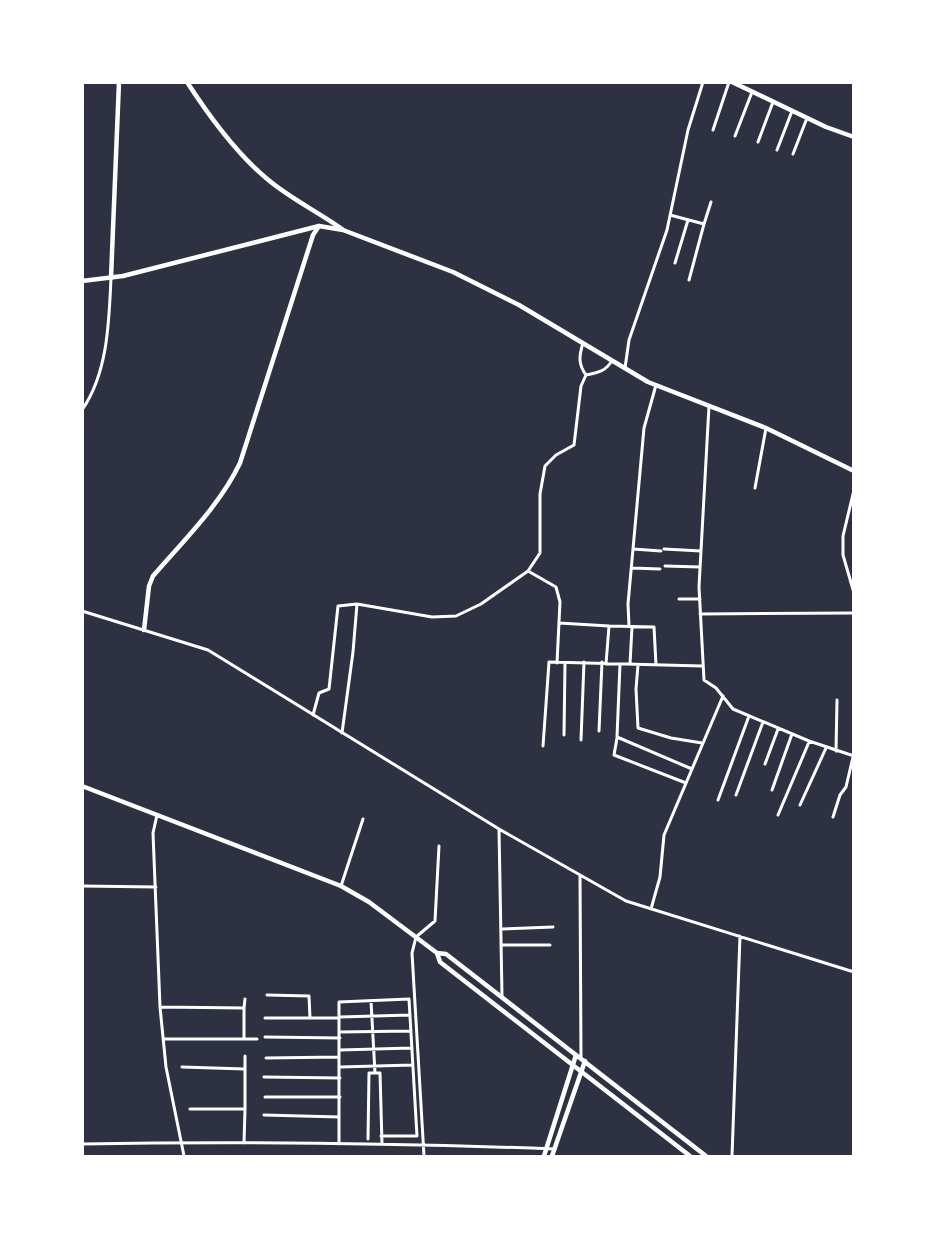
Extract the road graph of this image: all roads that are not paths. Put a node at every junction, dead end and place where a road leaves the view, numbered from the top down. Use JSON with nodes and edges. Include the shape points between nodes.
{"nodes":[{"id":1,"x":119,"y":82,"type":"edge"},
{"id":2,"x":187,"y":82,"type":"edge"},
{"id":3,"x":702,"y":82,"type":"edge"},
{"id":4,"x":730,"y":82,"type":"edge"},
{"id":5,"x":752,"y":92,"type":"junction"},
{"id":6,"x":773,"y":102,"type":"junction"},
{"id":7,"x":792,"y":111,"type":"junction"},
{"id":8,"x":807,"y":118,"type":"junction"},
{"id":9,"x":713,"y":129,"type":"dead end"},
{"id":10,"x":735,"y":136,"type":"dead end"},
{"id":11,"x":854,"y":137,"type":"edge"},
{"id":12,"x":759,"y":142,"type":"dead end"},
{"id":13,"x":777,"y":150,"type":"dead end"},
{"id":14,"x":793,"y":153,"type":"dead end"},
{"id":15,"x":711,"y":202,"type":"dead end"},
{"id":16,"x":670,"y":215,"type":"junction"},
{"id":17,"x":688,"y":220,"type":"junction"},
{"id":18,"x":704,"y":224,"type":"junction"},
{"id":19,"x":319,"y":226,"type":"junction"},
{"id":20,"x":343,"y":230,"type":"junction"},
{"id":21,"x":675,"y":263,"type":"dead end"},
{"id":22,"x":111,"y":278,"type":"junction"},
{"id":23,"x":688,"y":280,"type":"dead end"},
{"id":24,"x":82,"y":281,"type":"edge"},
{"id":25,"x":583,"y":342,"type":"junction"},
{"id":26,"x":612,"y":360,"type":"junction"},
{"id":27,"x":625,"y":368,"type":"junction"},
{"id":28,"x":586,"y":375,"type":"junction"},
{"id":29,"x":656,"y":385,"type":"junction"},
{"id":30,"x":709,"y":406,"type":"junction"},
{"id":31,"x":82,"y":410,"type":"edge"},
{"id":32,"x":766,"y":428,"type":"junction"},
{"id":33,"x":854,"y":471,"type":"edge"},
{"id":34,"x":755,"y":488,"type":"dead end"},
{"id":35,"x":854,"y":490,"type":"edge"},
{"id":36,"x":633,"y":549,"type":"junction"},
{"id":37,"x":701,"y":551,"type":"junction"},
{"id":38,"x":665,"y":566,"type":"dead end"},
{"id":39,"x":632,"y":567,"type":"junction"},
{"id":40,"x":700,"y":567,"type":"junction"},
{"id":41,"x":660,"y":569,"type":"dead end"},
{"id":42,"x":528,"y":571,"type":"junction"},
{"id":43,"x":854,"y":593,"type":"edge"},
{"id":44,"x":679,"y":599,"type":"dead end"},
{"id":45,"x":700,"y":599,"type":"junction"},
{"id":46,"x":357,"y":604,"type":"junction"},
{"id":47,"x":82,"y":611,"type":"edge"},
{"id":48,"x":854,"y":613,"type":"edge"},
{"id":49,"x":700,"y":614,"type":"junction"},
{"id":50,"x":559,"y":623,"type":"junction"},
{"id":51,"x":609,"y":626,"type":"junction"},
{"id":52,"x":631,"y":627,"type":"junction"},
{"id":53,"x":144,"y":630,"type":"junction"},
{"id":54,"x":584,"y":662,"type":"junction"},
{"id":55,"x":602,"y":662,"type":"junction"},
{"id":56,"x":557,"y":663,"type":"junction"},
{"id":57,"x":565,"y":663,"type":"junction"},
{"id":58,"x":606,"y":664,"type":"junction"},
{"id":59,"x":620,"y":664,"type":"junction"},
{"id":60,"x":630,"y":664,"type":"junction"},
{"id":61,"x":638,"y":664,"type":"junction"},
{"id":62,"x":656,"y":665,"type":"junction"},
{"id":63,"x":702,"y":666,"type":"junction"},
{"id":64,"x":723,"y":696,"type":"junction"},
{"id":65,"x":837,"y":700,"type":"dead end"},
{"id":66,"x":313,"y":715,"type":"junction"},
{"id":67,"x":749,"y":716,"type":"junction"},
{"id":68,"x":763,"y":722,"type":"junction"},
{"id":69,"x":778,"y":729,"type":"junction"},
{"id":70,"x":599,"y":731,"type":"dead end"},
{"id":71,"x":342,"y":733,"type":"junction"},
{"id":72,"x":792,"y":734,"type":"junction"},
{"id":73,"x":564,"y":735,"type":"dead end"},
{"id":74,"x":617,"y":737,"type":"junction"},
{"id":75,"x":580,"y":740,"type":"dead end"},
{"id":76,"x":809,"y":741,"type":"junction"},
{"id":77,"x":703,"y":743,"type":"junction"},
{"id":78,"x":543,"y":746,"type":"dead end"},
{"id":79,"x":826,"y":747,"type":"junction"},
{"id":80,"x":836,"y":751,"type":"junction"},
{"id":81,"x":854,"y":756,"type":"edge"},
{"id":82,"x":765,"y":764,"type":"dead end"},
{"id":83,"x":692,"y":769,"type":"junction"},
{"id":84,"x":686,"y":783,"type":"junction"},
{"id":85,"x":82,"y":786,"type":"edge"},
{"id":86,"x":772,"y":790,"type":"dead end"},
{"id":87,"x":736,"y":795,"type":"dead end"},
{"id":88,"x":718,"y":800,"type":"dead end"},
{"id":89,"x":800,"y":805,"type":"dead end"},
{"id":90,"x":157,"y":815,"type":"junction"},
{"id":91,"x":778,"y":815,"type":"dead end"},
{"id":92,"x":833,"y":817,"type":"dead end"},
{"id":93,"x":363,"y":819,"type":"dead end"},
{"id":94,"x":499,"y":829,"type":"junction"},
{"id":95,"x":439,"y":846,"type":"dead end"},
{"id":96,"x":580,"y":875,"type":"junction"},
{"id":97,"x":82,"y":886,"type":"edge"},
{"id":98,"x":156,"y":886,"type":"junction"},
{"id":99,"x":341,"y":886,"type":"junction"},
{"id":100,"x":651,"y":909,"type":"junction"},
{"id":101,"x":553,"y":927,"type":"dead end"},
{"id":102,"x":502,"y":929,"type":"junction"},
{"id":103,"x":740,"y":936,"type":"junction"},
{"id":104,"x":416,"y":937,"type":"junction"},
{"id":105,"x":502,"y":945,"type":"junction"},
{"id":106,"x":550,"y":945,"type":"dead end"},
{"id":107,"x":437,"y":953,"type":"junction"},
{"id":108,"x":854,"y":972,"type":"edge"},
{"id":109,"x":267,"y":996,"type":"dead end"},
{"id":110,"x":502,"y":998,"type":"junction"},
{"id":111,"x":245,"y":999,"type":"dead end"},
{"id":112,"x":371,"y":1001,"type":"junction"},
{"id":113,"x":160,"y":1007,"type":"junction"},
{"id":114,"x":244,"y":1008,"type":"junction"},
{"id":115,"x":410,"y":1015,"type":"junction"},
{"id":116,"x":372,"y":1016,"type":"junction"},
{"id":117,"x":339,"y":1017,"type":"junction"},
{"id":118,"x":265,"y":1018,"type":"dead end"},
{"id":119,"x":310,"y":1018,"type":"junction"},
{"id":120,"x":537,"y":1024,"type":"junction"},
{"id":121,"x":373,"y":1031,"type":"junction"},
{"id":122,"x":411,"y":1031,"type":"junction"},
{"id":123,"x":530,"y":1031,"type":"junction"},
{"id":124,"x":339,"y":1032,"type":"junction"},
{"id":125,"x":265,"y":1037,"type":"dead end"},
{"id":126,"x":340,"y":1038,"type":"junction"},
{"id":127,"x":164,"y":1039,"type":"junction"},
{"id":128,"x":244,"y":1039,"type":"junction"},
{"id":129,"x":257,"y":1039,"type":"dead end"},
{"id":130,"x":412,"y":1048,"type":"junction"},
{"id":131,"x":374,"y":1049,"type":"junction"},
{"id":132,"x":340,"y":1050,"type":"junction"},
{"id":133,"x":245,"y":1056,"type":"dead end"},
{"id":134,"x":340,"y":1057,"type":"junction"},
{"id":135,"x":266,"y":1058,"type":"dead end"},
{"id":136,"x":581,"y":1058,"type":"junction"},
{"id":137,"x":413,"y":1065,"type":"junction"},
{"id":138,"x":574,"y":1065,"type":"junction"},
{"id":139,"x":375,"y":1066,"type":"junction"},
{"id":140,"x":182,"y":1067,"type":"dead end"},
{"id":141,"x":340,"y":1067,"type":"junction"},
{"id":142,"x":244,"y":1069,"type":"junction"},
{"id":143,"x":582,"y":1071,"type":"junction"},
{"id":144,"x":375,"y":1073,"type":"junction"},
{"id":145,"x":264,"y":1077,"type":"dead end"},
{"id":146,"x":340,"y":1078,"type":"junction"},
{"id":147,"x":265,"y":1097,"type":"dead end"},
{"id":148,"x":340,"y":1097,"type":"junction"},
{"id":149,"x":190,"y":1109,"type":"dead end"},
{"id":150,"x":245,"y":1109,"type":"junction"},
{"id":151,"x":264,"y":1115,"type":"dead end"},
{"id":152,"x":339,"y":1117,"type":"junction"},
{"id":153,"x":381,"y":1136,"type":"junction"},
{"id":154,"x":368,"y":1139,"type":"dead end"},
{"id":155,"x":182,"y":1142,"type":"junction"},
{"id":156,"x":244,"y":1143,"type":"junction"},
{"id":157,"x":82,"y":1144,"type":"edge"},
{"id":158,"x":339,"y":1144,"type":"junction"},
{"id":159,"x":382,"y":1144,"type":"junction"},
{"id":160,"x":424,"y":1144,"type":"junction"},
{"id":161,"x":547,"y":1148,"type":"junction"},
{"id":162,"x":555,"y":1149,"type":"junction"},
{"id":163,"x":184,"y":1156,"type":"edge"},
{"id":164,"x":424,"y":1156,"type":"edge"},
{"id":165,"x":544,"y":1156,"type":"edge"},
{"id":166,"x":552,"y":1156,"type":"edge"},
{"id":167,"x":690,"y":1156,"type":"edge"},
{"id":168,"x":706,"y":1156,"type":"edge"},
{"id":169,"x":732,"y":1156,"type":"edge"}],
"edges":[{"from":1,"to":22,"type":"street"},
{"from":2,"to":20,"type":"street","via":[[228,138],[266,178]]},
{"from":3,"to":16,"type":"street"},
{"from":4,"to":5,"type":"street"},
{"from":4,"to":9,"type":"street"},
{"from":5,"to":6,"type":"street"},
{"from":5,"to":10,"type":"street"},
{"from":6,"to":7,"type":"street"},
{"from":6,"to":12,"type":"street"},
{"from":7,"to":8,"type":"street"},
{"from":7,"to":13,"type":"street"},
{"from":8,"to":11,"type":"street"},
{"from":8,"to":14,"type":"street"},
{"from":15,"to":18,"type":"street"},
{"from":16,"to":17,"type":"street"},
{"from":16,"to":27,"type":"street","via":[[629,340]]},
{"from":17,"to":18,"type":"street"},
{"from":17,"to":21,"type":"street"},
{"from":18,"to":23,"type":"street"},
{"from":19,"to":20,"type":"street"},
{"from":19,"to":22,"type":"street"},
{"from":19,"to":53,"type":"street","via":[[312,236],[240,463],[208,513],[153,576]]},
{"from":20,"to":25,"type":"street","via":[[453,272]]},
{"from":22,"to":24,"type":"street"},
{"from":22,"to":31,"type":"street","via":[[108,335],[99,372]]},
{"from":25,"to":26,"type":"street"},
{"from":25,"to":28,"type":"street","via":[[580,367]]},
{"from":26,"to":27,"type":"street"},
{"from":26,"to":28,"type":"street","via":[[600,372]]},
{"from":27,"to":29,"type":"street"},
{"from":28,"to":42,"type":"street","via":[[581,386],[574,445],[545,465],[540,494],[540,553]]},
{"from":29,"to":30,"type":"street"},
{"from":29,"to":36,"type":"street","via":[[644,428]]},
{"from":30,"to":32,"type":"street"},
{"from":30,"to":37,"type":"street"},
{"from":32,"to":33,"type":"street"},
{"from":32,"to":34,"type":"street"},
{"from":35,"to":43,"type":"street","via":[[843,536],[843,555]]},
{"from":36,"to":37,"type":"street"},
{"from":36,"to":39,"type":"street"},
{"from":37,"to":40,"type":"street"},
{"from":38,"to":40,"type":"street"},
{"from":39,"to":41,"type":"street"},
{"from":39,"to":52,"type":"street","via":[[628,604]]},
{"from":40,"to":45,"type":"street"},
{"from":42,"to":46,"type":"street","via":[[481,604],[456,616],[432,617]]},
{"from":42,"to":50,"type":"street","via":[[556,587]]},
{"from":44,"to":45,"type":"street"},
{"from":45,"to":49,"type":"street"},
{"from":46,"to":66,"type":"street","via":[[338,606],[329,689],[319,693]]},
{"from":46,"to":71,"type":"street"},
{"from":47,"to":53,"type":"street"},
{"from":48,"to":49,"type":"street"},
{"from":49,"to":63,"type":"street"},
{"from":50,"to":51,"type":"street"},
{"from":50,"to":56,"type":"street"},
{"from":51,"to":52,"type":"street"},
{"from":51,"to":58,"type":"street"},
{"from":52,"to":60,"type":"street"},
{"from":52,"to":62,"type":"street","via":[[654,627]]},
{"from":53,"to":66,"type":"street","via":[[208,650]]},
{"from":54,"to":55,"type":"street"},
{"from":54,"to":57,"type":"street"},
{"from":54,"to":75,"type":"street"},
{"from":55,"to":58,"type":"street"},
{"from":55,"to":70,"type":"street"},
{"from":56,"to":57,"type":"street"},
{"from":56,"to":78,"type":"street","via":[[549,662]]},
{"from":57,"to":73,"type":"street"},
{"from":58,"to":59,"type":"street"},
{"from":59,"to":60,"type":"street"},
{"from":59,"to":74,"type":"street"},
{"from":60,"to":61,"type":"street"},
{"from":61,"to":62,"type":"street"},
{"from":61,"to":77,"type":"street","via":[[638,728]]},
{"from":62,"to":63,"type":"street"},
{"from":63,"to":64,"type":"street","via":[[704,680]]},
{"from":64,"to":67,"type":"street","via":[[733,709]]},
{"from":64,"to":77,"type":"street"},
{"from":65,"to":80,"type":"street"},
{"from":66,"to":71,"type":"street"},
{"from":67,"to":68,"type":"street"},
{"from":67,"to":88,"type":"street"},
{"from":68,"to":69,"type":"street"},
{"from":68,"to":87,"type":"street"},
{"from":69,"to":72,"type":"street"},
{"from":69,"to":82,"type":"street"},
{"from":71,"to":94,"type":"street"},
{"from":72,"to":76,"type":"street"},
{"from":72,"to":86,"type":"street"},
{"from":74,"to":83,"type":"street"},
{"from":74,"to":84,"type":"street","via":[[614,755]]},
{"from":76,"to":79,"type":"street"},
{"from":76,"to":91,"type":"street"},
{"from":77,"to":83,"type":"street"},
{"from":79,"to":80,"type":"street"},
{"from":79,"to":89,"type":"street"},
{"from":80,"to":81,"type":"street"},
{"from":81,"to":92,"type":"street"},
{"from":83,"to":84,"type":"street"},
{"from":84,"to":100,"type":"street","via":[[664,835],[660,877]]},
{"from":85,"to":90,"type":"street"},
{"from":90,"to":98,"type":"street","via":[[153,833]]},
{"from":90,"to":99,"type":"street"},
{"from":93,"to":99,"type":"street"},
{"from":94,"to":96,"type":"street"},
{"from":94,"to":102,"type":"street"},
{"from":95,"to":104,"type":"street","via":[[435,921]]},
{"from":96,"to":100,"type":"street","via":[[626,902]]},
{"from":96,"to":136,"type":"street"},
{"from":97,"to":98,"type":"street"},
{"from":98,"to":113,"type":"street"},
{"from":99,"to":104,"type":"street"},
{"from":100,"to":103,"type":"street"},
{"from":101,"to":102,"type":"street"},
{"from":102,"to":105,"type":"street"},
{"from":103,"to":108,"type":"street"},
{"from":103,"to":169,"type":"street"},
{"from":104,"to":107,"type":"street"},
{"from":104,"to":160,"type":"street","via":[[412,953]]},
{"from":105,"to":106,"type":"street"},
{"from":105,"to":110,"type":"street"},
{"from":107,"to":110,"type":"street","via":[[446,954]]},
{"from":107,"to":123,"type":"street","via":[[440,962]]},
{"from":109,"to":119,"type":"street","via":[[309,996]]},
{"from":110,"to":120,"type":"street"},
{"from":111,"to":114,"type":"street"},
{"from":112,"to":115,"type":"street","via":[[409,999]]},
{"from":112,"to":116,"type":"street"},
{"from":112,"to":117,"type":"street","via":[[339,1002]]},
{"from":113,"to":114,"type":"street"},
{"from":113,"to":127,"type":"street"},
{"from":114,"to":128,"type":"street"},
{"from":115,"to":116,"type":"street"},
{"from":115,"to":122,"type":"street"},
{"from":116,"to":117,"type":"street"},
{"from":116,"to":121,"type":"street"},
{"from":117,"to":119,"type":"street"},
{"from":117,"to":124,"type":"street"},
{"from":118,"to":119,"type":"street"},
{"from":120,"to":123,"type":"street"},
{"from":120,"to":136,"type":"street"},
{"from":121,"to":122,"type":"street"},
{"from":121,"to":124,"type":"street"},
{"from":121,"to":131,"type":"street"},
{"from":122,"to":130,"type":"street"},
{"from":123,"to":138,"type":"street"},
{"from":124,"to":126,"type":"street"},
{"from":125,"to":126,"type":"street"},
{"from":126,"to":132,"type":"street"},
{"from":127,"to":128,"type":"street"},
{"from":127,"to":155,"type":"street"},
{"from":128,"to":129,"type":"street"},
{"from":130,"to":131,"type":"street"},
{"from":130,"to":137,"type":"street"},
{"from":131,"to":132,"type":"street"},
{"from":131,"to":139,"type":"street"},
{"from":132,"to":134,"type":"street"},
{"from":133,"to":142,"type":"street"},
{"from":134,"to":135,"type":"street"},
{"from":134,"to":141,"type":"street"},
{"from":136,"to":138,"type":"street"},
{"from":136,"to":143,"type":"street"},
{"from":136,"to":168,"type":"street"},
{"from":137,"to":139,"type":"street"},
{"from":137,"to":153,"type":"street","via":[[417,1136]]},
{"from":138,"to":143,"type":"street"},
{"from":138,"to":161,"type":"street"},
{"from":139,"to":141,"type":"street"},
{"from":139,"to":144,"type":"street"},
{"from":140,"to":142,"type":"street"},
{"from":141,"to":146,"type":"street"},
{"from":142,"to":150,"type":"street"},
{"from":143,"to":162,"type":"street"},
{"from":143,"to":167,"type":"street"},
{"from":144,"to":153,"type":"street","via":[[380,1073]]},
{"from":144,"to":154,"type":"street","via":[[369,1073]]},
{"from":145,"to":146,"type":"street"},
{"from":146,"to":148,"type":"street"},
{"from":147,"to":148,"type":"street"},
{"from":148,"to":152,"type":"street"},
{"from":149,"to":150,"type":"street"},
{"from":150,"to":156,"type":"street"},
{"from":151,"to":152,"type":"street"},
{"from":152,"to":158,"type":"street"},
{"from":153,"to":159,"type":"street"},
{"from":155,"to":156,"type":"street"},
{"from":155,"to":157,"type":"street"},
{"from":155,"to":163,"type":"street"},
{"from":156,"to":158,"type":"street"},
{"from":158,"to":159,"type":"street"},
{"from":159,"to":160,"type":"street"},
{"from":160,"to":161,"type":"street"},
{"from":160,"to":164,"type":"street"},
{"from":161,"to":162,"type":"street"},
{"from":161,"to":165,"type":"street"},
{"from":162,"to":166,"type":"street"}]}
